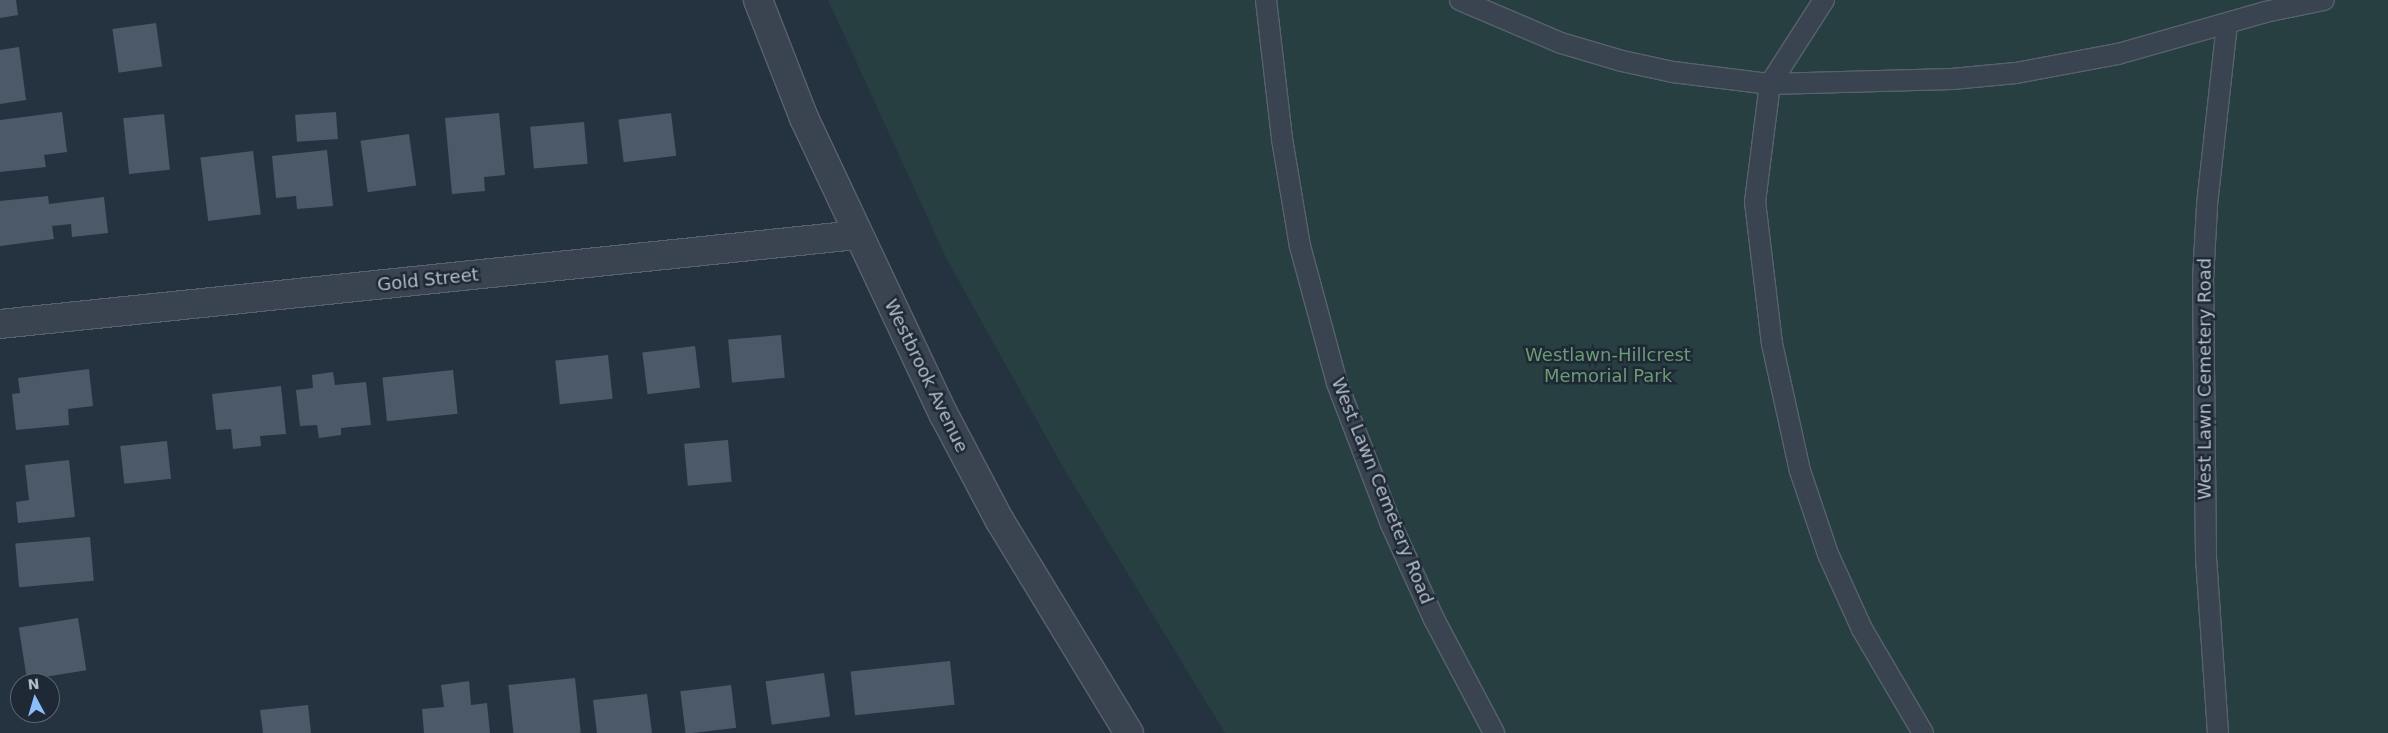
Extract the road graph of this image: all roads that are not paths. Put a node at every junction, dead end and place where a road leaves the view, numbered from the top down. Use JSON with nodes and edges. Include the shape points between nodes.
{"nodes":[{"id":1,"x":758,"y":0,"type":"edge"},
{"id":2,"x":1266,"y":0,"type":"edge"},
{"id":3,"x":1460,"y":0,"type":"edge"},
{"id":4,"x":1824,"y":0,"type":"edge"},
{"id":5,"x":2324,"y":0,"type":"edge"},
{"id":6,"x":2227,"y":25,"type":"junction"},
{"id":7,"x":1770,"y":84,"type":"junction"},
{"id":8,"x":857,"y":236,"type":"junction"},
{"id":9,"x":0,"y":324,"type":"edge"},
{"id":10,"x":1128,"y":733,"type":"edge"},
{"id":11,"x":1494,"y":733,"type":"edge"},
{"id":12,"x":1923,"y":733,"type":"edge"},
{"id":13,"x":2218,"y":733,"type":"edge"}],
"edges":[{"from":1,"to":8,"type":"street","name":"Westbrook Avenue","via":[[804,118]]},
{"from":2,"to":11,"type":"lane","name":"West Lawn Cemetery Road","via":[[1282,140],[1300,246],[1337,384],[1394,531],[1434,619]]},
{"from":3,"to":7,"type":"lane","via":[[1561,43],[1622,61],[1673,72]]},
{"from":4,"to":7,"type":"lane"},
{"from":5,"to":6,"type":"lane","via":[[2265,12]]},
{"from":6,"to":7,"type":"lane","via":[[2118,54],[2016,73]]},
{"from":6,"to":13,"type":"lane","name":"West Lawn Cemetery Road","via":[[2207,205],[2203,280],[2206,559]]},
{"from":7,"to":12,"type":"lane","via":[[1755,202],[1772,344],[1800,470],[1828,554],[1858,620]]},
{"from":8,"to":9,"type":"street","name":"Gold Street"},
{"from":8,"to":10,"type":"street","name":"Westbrook Avenue","via":[[944,415],[1000,521]]}]}
